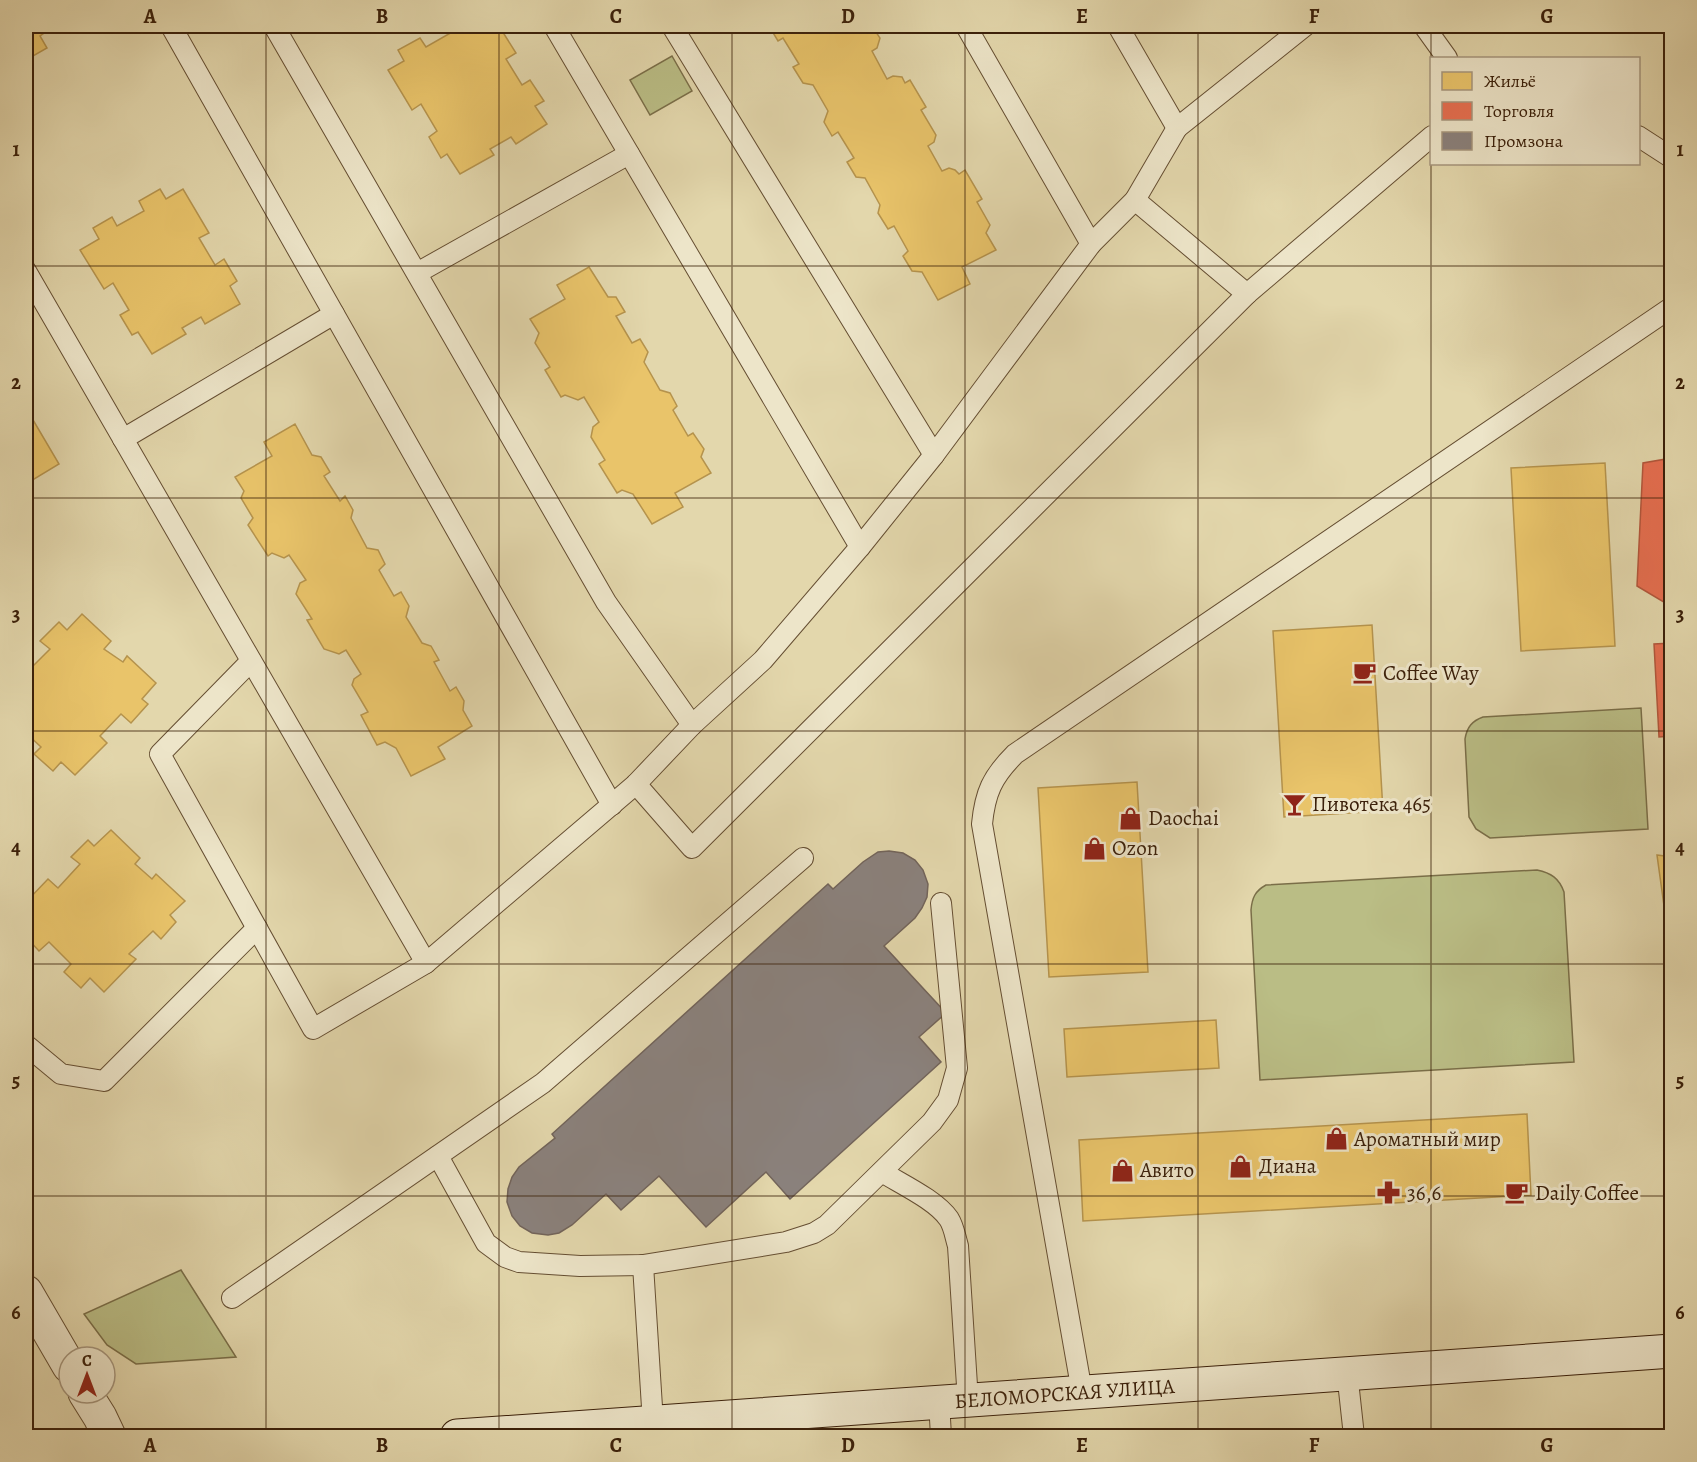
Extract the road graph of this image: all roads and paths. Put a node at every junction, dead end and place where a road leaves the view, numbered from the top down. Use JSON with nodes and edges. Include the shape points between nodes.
{"nodes":[{"id":1,"x":171,"y":26,"type":"edge"},
{"id":2,"x":274,"y":26,"type":"edge"},
{"id":3,"x":554,"y":26,"type":"edge"},
{"id":4,"x":672,"y":26,"type":"edge"},
{"id":5,"x":966,"y":26,"type":"edge"},
{"id":6,"x":1118,"y":26,"type":"edge"},
{"id":7,"x":1305,"y":26,"type":"edge"},
{"id":8,"x":1424,"y":26,"type":"edge"},
{"id":9,"x":1447,"y":57,"type":"edge"},
{"id":10,"x":1177,"y":128,"type":"junction"},
{"id":11,"x":1430,"y":137,"type":"edge"},
{"id":12,"x":1640,"y":137,"type":"edge"},
{"id":13,"x":629,"y":154,"type":"junction"},
{"id":14,"x":1671,"y":158,"type":"edge"},
{"id":15,"x":1135,"y":200,"type":"junction"},
{"id":16,"x":1091,"y":244,"type":"junction"},
{"id":17,"x":26,"y":271,"type":"edge"},
{"id":18,"x":417,"y":273,"type":"junction"},
{"id":19,"x":1247,"y":294,"type":"junction"},
{"id":20,"x":1671,"y":307,"type":"edge"},
{"id":21,"x":334,"y":314,"type":"junction"},
{"id":22,"x":123,"y":439,"type":"junction"},
{"id":23,"x":934,"y":455,"type":"junction"},
{"id":24,"x":860,"y":547,"type":"junction"},
{"id":25,"x":251,"y":662,"type":"junction"},
{"id":26,"x":692,"y":725,"type":"junction"},
{"id":27,"x":636,"y":784,"type":"junction"},
{"id":28,"x":612,"y":805,"type":"junction"},
{"id":29,"x":803,"y":858,"type":"dead end"},
{"id":30,"x":941,"y":903,"type":"dead end"},
{"id":31,"x":257,"y":928,"type":"junction"},
{"id":32,"x":426,"y":963,"type":"junction"},
{"id":33,"x":26,"y":1045,"type":"edge"},
{"id":34,"x":438,"y":1156,"type":"junction"},
{"id":35,"x":882,"y":1172,"type":"junction"},
{"id":36,"x":644,"y":1265,"type":"junction"},
{"id":37,"x":26,"y":1292,"type":"edge"},
{"id":38,"x":232,"y":1298,"type":"dead end"},
{"id":39,"x":57,"y":1345,"type":"edge"},
{"id":40,"x":1671,"y":1351,"type":"edge"},
{"id":41,"x":1347,"y":1372,"type":"junction"},
{"id":42,"x":1082,"y":1392,"type":"junction"},
{"id":43,"x":953,"y":1402,"type":"junction"},
{"id":44,"x":93,"y":1405,"type":"edge"},
{"id":45,"x":653,"y":1423,"type":"junction"},
{"id":46,"x":755,"y":1426,"type":"edge"},
{"id":47,"x":109,"y":1437,"type":"edge"},
{"id":48,"x":457,"y":1437,"type":"edge"},
{"id":49,"x":941,"y":1437,"type":"edge"},
{"id":50,"x":1354,"y":1437,"type":"edge"}],
"edges":[{"from":1,"to":21,"type":"lane"},
{"from":2,"to":18,"type":"lane"},
{"from":3,"to":13,"type":"lane"},
{"from":4,"to":23,"type":"lane"},
{"from":5,"to":16,"type":"lane"},
{"from":6,"to":10,"type":"lane"},
{"from":7,"to":10,"type":"lane"},
{"from":8,"to":9,"type":"lane"},
{"from":10,"to":15,"type":"lane"},
{"from":11,"to":19,"type":"lane"},
{"from":12,"to":14,"type":"lane"},
{"from":13,"to":18,"type":"lane"},
{"from":13,"to":24,"type":"lane"},
{"from":15,"to":16,"type":"lane"},
{"from":15,"to":19,"type":"lane"},
{"from":16,"to":23,"type":"lane"},
{"from":17,"to":22,"type":"lane"},
{"from":18,"to":26,"type":"lane","via":[[606,602]]},
{"from":19,"to":27,"type":"lane","via":[[692,848]]},
{"from":20,"to":42,"type":"lane","via":[[1015,754],[993,779],[984,803],[982,824]]},
{"from":21,"to":22,"type":"lane"},
{"from":21,"to":28,"type":"lane"},
{"from":22,"to":25,"type":"lane"},
{"from":23,"to":24,"type":"lane"},
{"from":24,"to":26,"type":"lane","via":[[763,660]]},
{"from":25,"to":31,"type":"lane","via":[[160,754]]},
{"from":25,"to":32,"type":"lane"},
{"from":26,"to":27,"type":"lane"},
{"from":27,"to":28,"type":"lane"},
{"from":28,"to":32,"type":"lane"},
{"from":29,"to":34,"type":"lane","via":[[543,1083]]},
{"from":30,"to":35,"type":"lane","via":[[957,1068],[953,1087],[932,1122]]},
{"from":31,"to":32,"type":"lane","via":[[314,1029]]},
{"from":31,"to":33,"type":"lane","via":[[104,1081],[61,1074]]},
{"from":34,"to":36,"type":"lane","via":[[486,1243],[506,1257],[519,1262],[580,1266]]},
{"from":34,"to":38,"type":"lane"},
{"from":35,"to":36,"type":"lane","via":[[827,1225],[798,1239]]},
{"from":35,"to":43,"type":"lane","via":[[936,1206],[953,1226],[958,1246]]},
{"from":36,"to":45,"type":"lane"},
{"from":37,"to":39,"type":"main road"},
{"from":40,"to":41,"type":"main road","name":"БЕЛОМОРСКАЯ УЛИЦА"},
{"from":41,"to":42,"type":"main road","name":"БЕЛОМОРСКАЯ УЛИЦА"},
{"from":41,"to":50,"type":"lane"},
{"from":42,"to":43,"type":"main road","name":"БЕЛОМОРСКАЯ УЛИЦА"},
{"from":43,"to":46,"type":"main road","name":"БЕЛОМОРСКАЯ УЛИЦА"},
{"from":43,"to":49,"type":"lane"},
{"from":44,"to":47,"type":"main road"},
{"from":45,"to":46,"type":"main road","name":"БЕЛОМОРСКАЯ УЛИЦА"},
{"from":45,"to":48,"type":"main road","name":"БЕЛОМОРСКАЯ УЛИЦА"}]}
